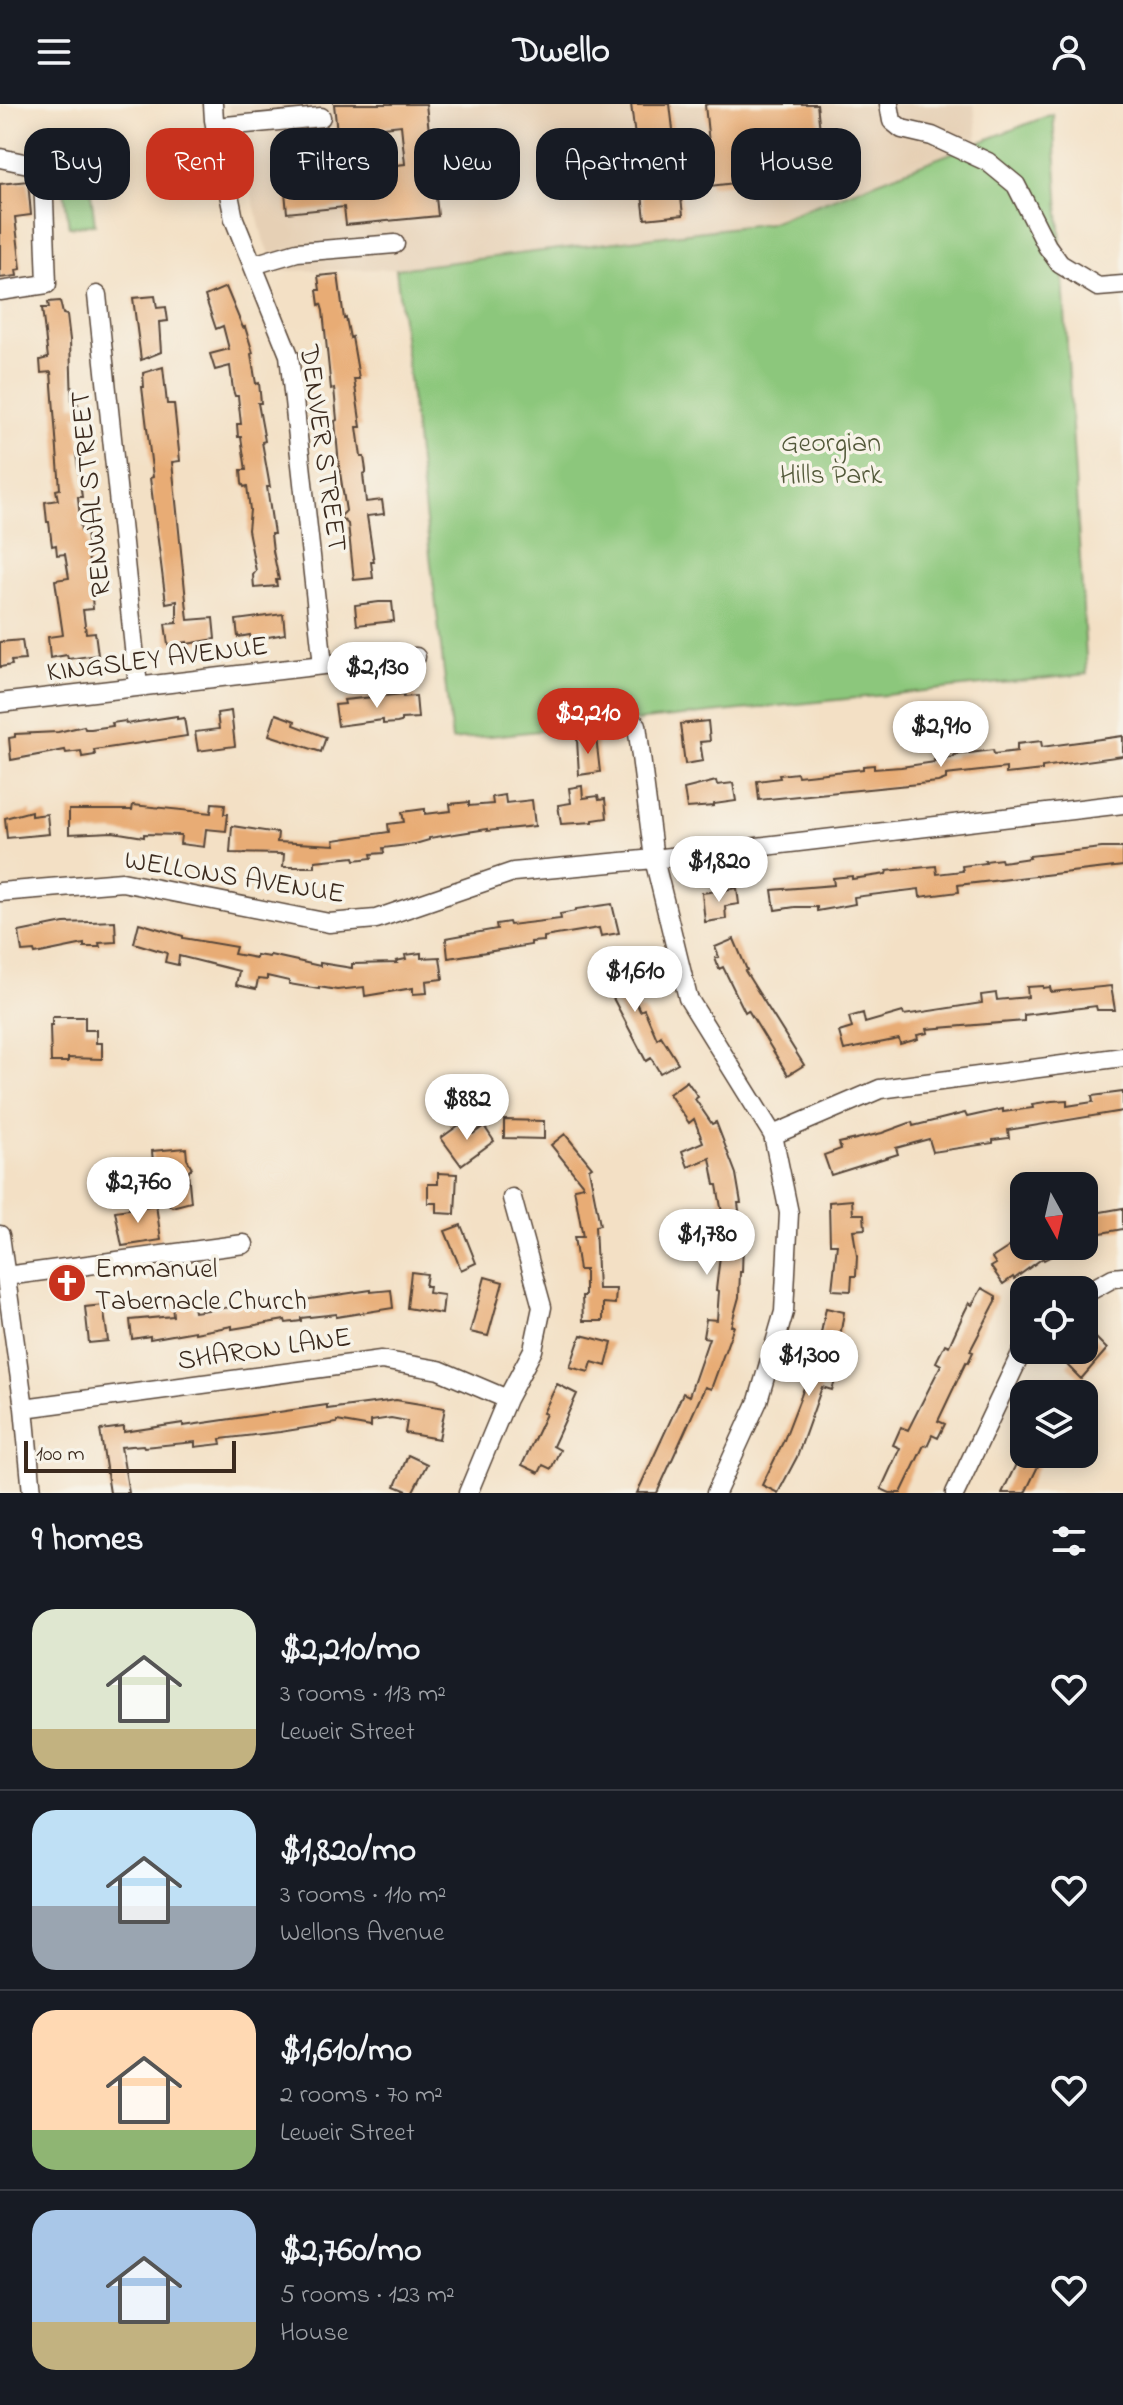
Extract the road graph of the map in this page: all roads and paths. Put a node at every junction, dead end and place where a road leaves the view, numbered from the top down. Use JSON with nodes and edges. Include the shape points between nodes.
{"nodes":[{"id":1,"x":213,"y":104,"type":"edge"},
{"id":2,"x":889,"y":104,"type":"edge"},
{"id":3,"x":265,"y":113,"type":"edge"},
{"id":4,"x":321,"y":117,"type":"dead end"},
{"id":5,"x":215,"y":127,"type":"junction"},
{"id":6,"x":0,"y":158,"type":"edge"},
{"id":7,"x":395,"y":244,"type":"dead end"},
{"id":8,"x":253,"y":265,"type":"junction"},
{"id":9,"x":1123,"y":285,"type":"edge"},
{"id":10,"x":0,"y":291,"type":"edge"},
{"id":11,"x":97,"y":295,"type":"dead end"},
{"id":12,"x":416,"y":657,"type":"dead end"},
{"id":13,"x":323,"y":665,"type":"junction"},
{"id":14,"x":138,"y":686,"type":"junction"},
{"id":15,"x":0,"y":703,"type":"edge"},
{"id":16,"x":637,"y":725,"type":"dead end"},
{"id":17,"x":1123,"y":804,"type":"edge"},
{"id":18,"x":654,"y":859,"type":"junction"},
{"id":19,"x":0,"y":892,"type":"edge"},
{"id":20,"x":1123,"y":1057,"type":"edge"},
{"id":21,"x":773,"y":1135,"type":"junction"},
{"id":22,"x":512,"y":1198,"type":"dead end"},
{"id":23,"x":0,"y":1235,"type":"edge"},
{"id":24,"x":244,"y":1244,"type":"dead end"},
{"id":25,"x":6,"y":1276,"type":"junction"},
{"id":26,"x":1123,"y":1277,"type":"edge"},
{"id":27,"x":1098,"y":1286,"type":"edge"},
{"id":28,"x":1016,"y":1364,"type":"edge"},
{"id":29,"x":507,"y":1399,"type":"junction"},
{"id":30,"x":24,"y":1408,"type":"junction"},
{"id":31,"x":32,"y":1493,"type":"edge"},
{"id":32,"x":468,"y":1493,"type":"edge"},
{"id":33,"x":716,"y":1493,"type":"edge"},
{"id":34,"x":955,"y":1493,"type":"edge"}],
"edges":[{"from":1,"to":5,"type":"street","name":"DENVER STREET"},
{"from":2,"to":9,"type":"street","via":[[892,121],[902,129],[932,136],[988,162],[1016,185],[1060,264],[1098,287]]},
{"from":3,"to":4,"type":"street"},
{"from":3,"to":5,"type":"street"},
{"from":5,"to":8,"type":"street","name":"DENVER STREET","via":[[234,219]]},
{"from":6,"to":10,"type":"street","via":[[33,165],[43,173],[47,284]]},
{"from":7,"to":8,"type":"street","via":[[297,252]]},
{"from":8,"to":13,"type":"street","name":"DENVER STREET","via":[[289,355]]},
{"from":11,"to":14,"type":"street","name":"RENWAL STREET"},
{"from":12,"to":13,"type":"street","name":"KINGSLEY AVENUE"},
{"from":13,"to":14,"type":"street","name":"KINGSLEY AVENUE"},
{"from":14,"to":15,"type":"street","name":"KINGSLEY AVENUE"},
{"from":16,"to":18,"type":"street"},
{"from":17,"to":18,"type":"street","name":"WELLONS AVENUE"},
{"from":18,"to":19,"type":"street","name":"WELLONS AVENUE","via":[[513,872],[376,919],[329,923],[122,882]]},
{"from":18,"to":21,"type":"street","via":[[688,998]]},
{"from":20,"to":21,"type":"street","via":[[880,1089]]},
{"from":21,"to":33,"type":"street","via":[[789,1213],[784,1312],[758,1401]]},
{"from":22,"to":29,"type":"street","via":[[542,1307],[533,1350]]},
{"from":23,"to":25,"type":"street"},
{"from":24,"to":25,"type":"street"},
{"from":25,"to":30,"type":"street"},
{"from":26,"to":27,"type":"street"},
{"from":28,"to":34,"type":"street"},
{"from":29,"to":30,"type":"street","name":"SHARON LANE","via":[[439,1370],[381,1360]]},
{"from":29,"to":32,"type":"street"},
{"from":30,"to":31,"type":"street"}]}
